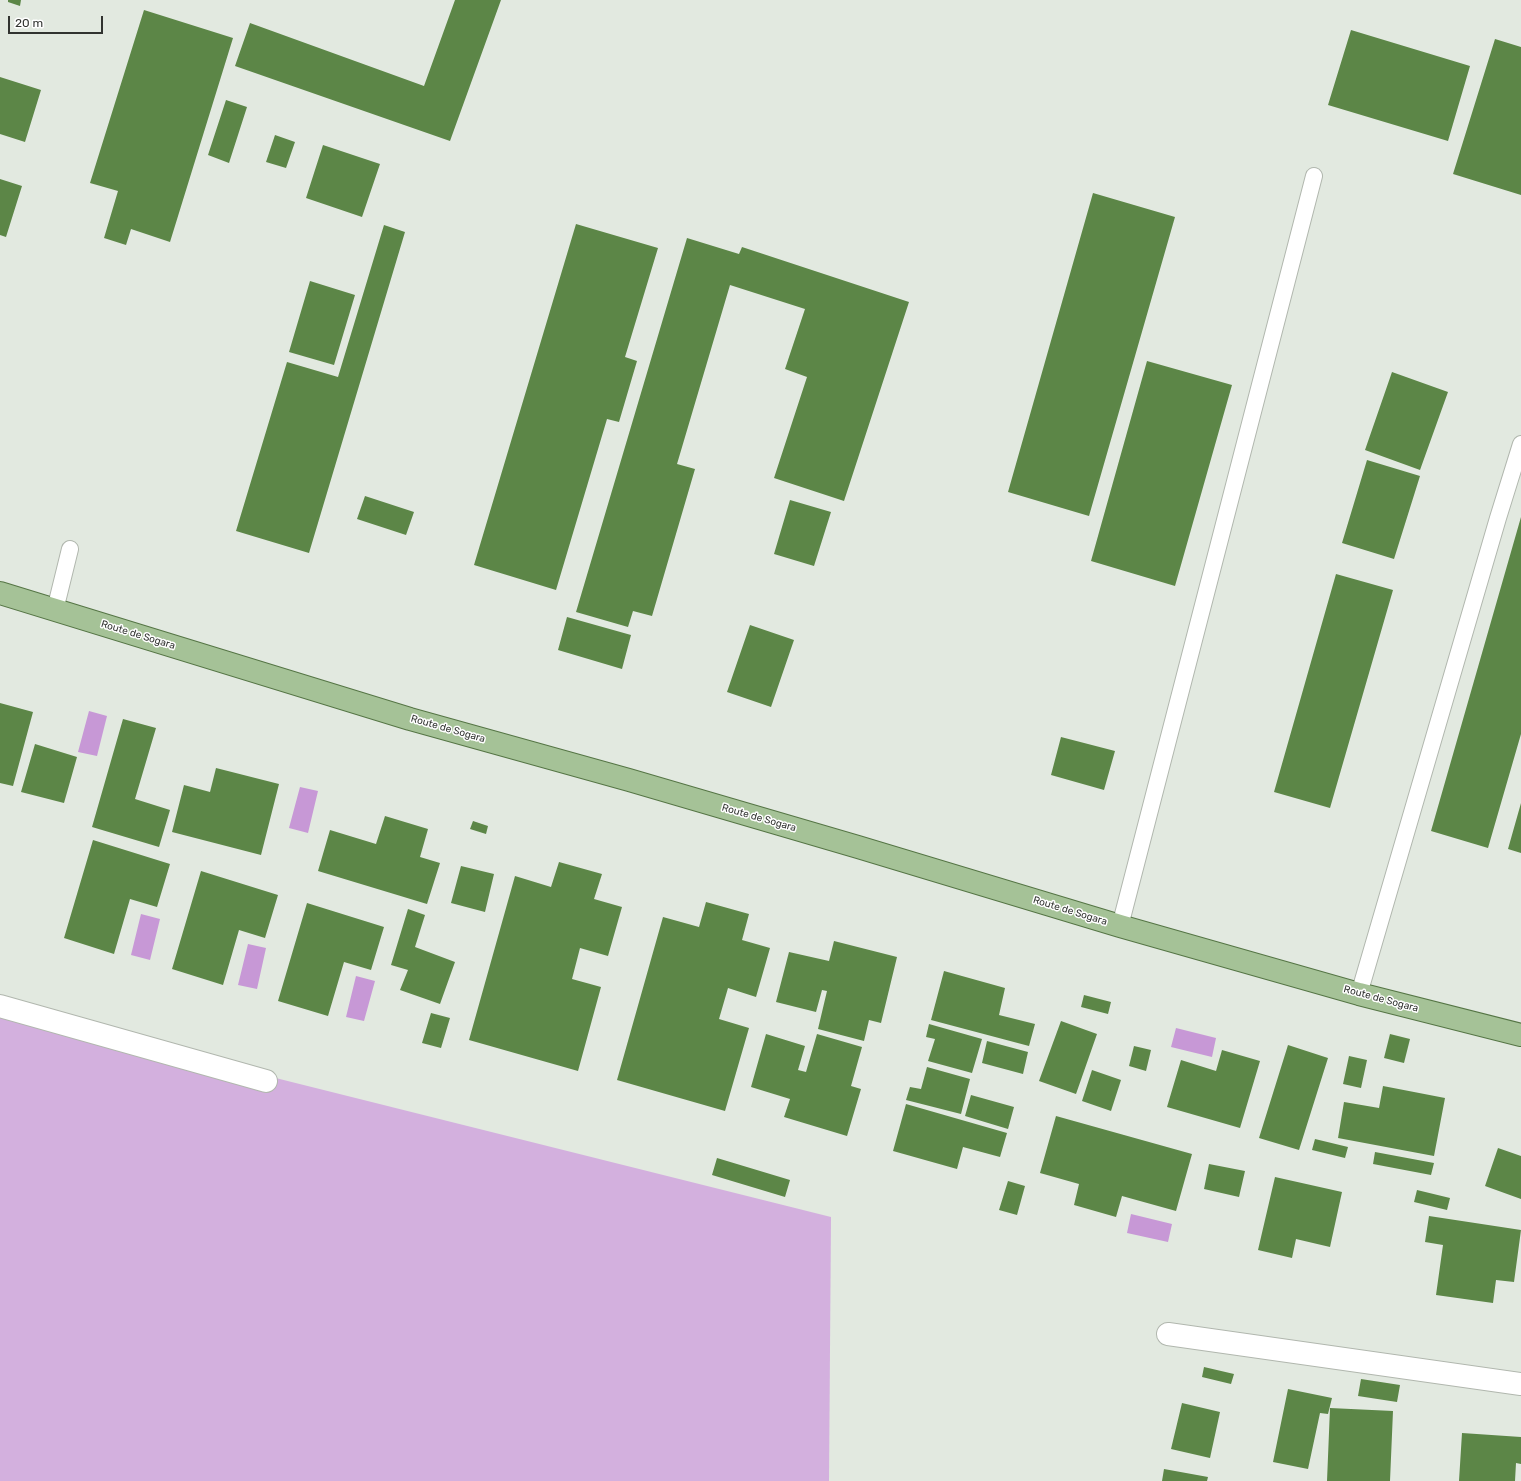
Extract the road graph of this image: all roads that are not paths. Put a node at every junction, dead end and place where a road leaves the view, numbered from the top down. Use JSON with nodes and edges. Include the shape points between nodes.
{"nodes":[{"id":1,"x":1314,"y":176,"type":"dead end"},
{"id":2,"x":1521,"y":444,"type":"edge"},
{"id":3,"x":70,"y":549,"type":"dead end"},
{"id":4,"x":0,"y":593,"type":"edge"},
{"id":5,"x":55,"y":610,"type":"junction"},
{"id":6,"x":1120,"y":926,"type":"junction"},
{"id":7,"x":1359,"y":994,"type":"junction"},
{"id":8,"x":0,"y":1006,"type":"edge"},
{"id":9,"x":1521,"y":1035,"type":"edge"},
{"id":10,"x":266,"y":1081,"type":"dead end"},
{"id":11,"x":1168,"y":1334,"type":"dead end"},
{"id":12,"x":1521,"y":1384,"type":"edge"}],
"edges":[{"from":1,"to":6,"type":"lane"},
{"from":2,"to":7,"type":"lane"},
{"from":3,"to":5,"type":"lane"},
{"from":4,"to":5,"type":"main road","name":"Route de Sogara"},
{"from":5,"to":6,"type":"main road","name":"Route de Sogara","via":[[410,719],[820,836]]},
{"from":6,"to":7,"type":"main road","name":"Route de Sogara"},
{"from":7,"to":9,"type":"main road","name":"Route de Sogara"},
{"from":8,"to":10,"type":"street"},
{"from":11,"to":12,"type":"street"}]}
